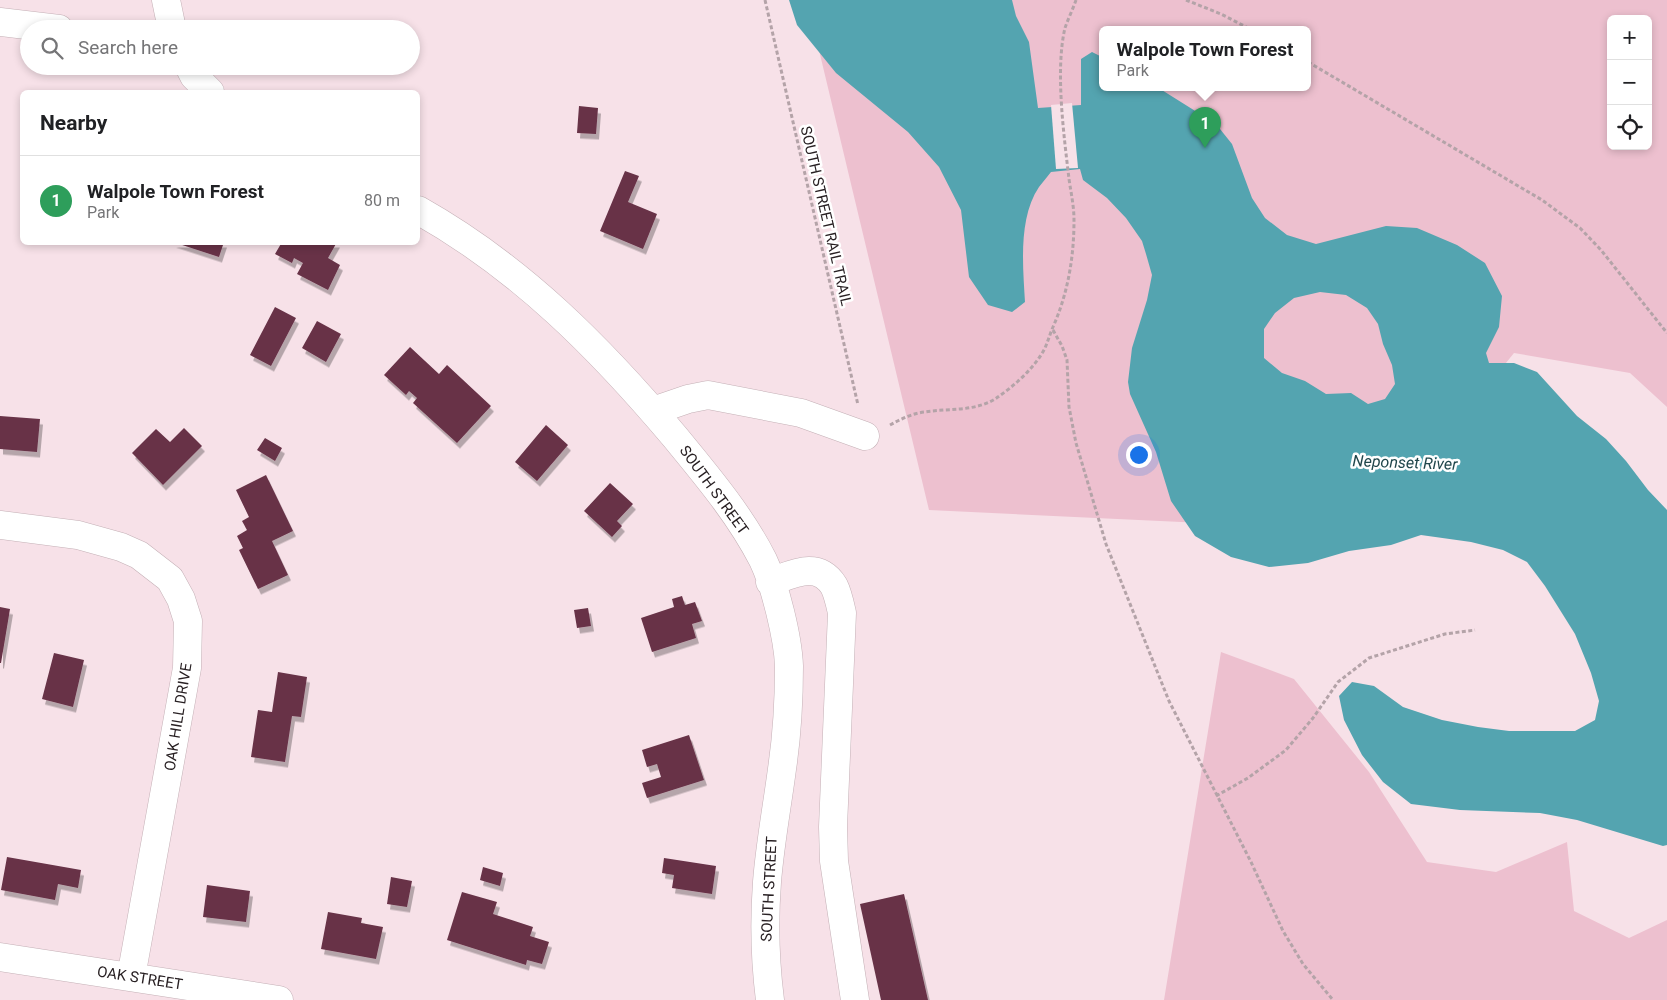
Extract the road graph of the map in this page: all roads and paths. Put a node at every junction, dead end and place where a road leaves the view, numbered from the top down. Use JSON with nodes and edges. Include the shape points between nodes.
{"nodes":[{"id":1,"x":166,"y":0,"type":"edge"},
{"id":2,"x":765,"y":0,"type":"edge"},
{"id":3,"x":1076,"y":0,"type":"edge"},
{"id":4,"x":1186,"y":0,"type":"edge"},
{"id":5,"x":170,"y":20,"type":"edge"},
{"id":6,"x":0,"y":22,"type":"edge"},
{"id":7,"x":20,"y":24,"type":"edge"},
{"id":8,"x":1243,"y":26,"type":"edge"},
{"id":9,"x":1311,"y":64,"type":"edge"},
{"id":10,"x":193,"y":75,"type":"edge"},
{"id":11,"x":208,"y":90,"type":"edge"},
{"id":12,"x":420,"y":211,"type":"edge"},
{"id":13,"x":1052,"y":329,"type":"junction"},
{"id":14,"x":1667,"y":333,"type":"edge"},
{"id":15,"x":653,"y":412,"type":"junction"},
{"id":16,"x":865,"y":436,"type":"junction"},
{"id":17,"x":0,"y":525,"type":"edge"},
{"id":18,"x":770,"y":582,"type":"junction"},
{"id":19,"x":1475,"y":630,"type":"dead end"},
{"id":20,"x":1216,"y":796,"type":"junction"},
{"id":21,"x":0,"y":956,"type":"edge"},
{"id":22,"x":132,"y":977,"type":"junction"},
{"id":23,"x":279,"y":1000,"type":"edge"},
{"id":24,"x":770,"y":1000,"type":"edge"},
{"id":25,"x":855,"y":1000,"type":"edge"},
{"id":26,"x":1333,"y":1000,"type":"edge"}],
"edges":[{"from":1,"to":5,"type":"street"},
{"from":2,"to":16,"type":"path","name":"SOUTH STREET RAIL TRAIL"},
{"from":3,"to":13,"type":"path","via":[[1062,47],[1061,98],[1074,220],[1073,254],[1067,287]]},
{"from":4,"to":8,"type":"path"},
{"from":6,"to":7,"type":"street"},
{"from":9,"to":14,"type":"path","via":[[1542,200],[1580,228]]},
{"from":10,"to":11,"type":"street"},
{"from":12,"to":15,"type":"street","name":"SOUTH STREET","via":[[472,244],[553,307],[601,353]]},
{"from":13,"to":16,"type":"path","via":[[1044,349],[1029,370],[995,399],[967,409],[925,412],[907,417]]},
{"from":13,"to":20,"type":"path","via":[[1067,360],[1069,407],[1076,442],[1106,544],[1169,700]]},
{"from":15,"to":16,"type":"street","via":[[688,399],[708,396],[801,413]]},
{"from":15,"to":18,"type":"street","name":"SOUTH STREET","via":[[735,513],[763,562]]},
{"from":17,"to":22,"type":"street","name":"OAK HILL DRIVE","via":[[78,536],[139,555],[170,578],[188,621],[188,668]]},
{"from":18,"to":24,"type":"street","name":"SOUTH STREET","via":[[779,608],[789,663],[782,768],[767,881],[765,931]]},
{"from":18,"to":25,"type":"street","via":[[813,570],[827,578],[834,587],[842,613],[834,861]]},
{"from":19,"to":20,"type":"path","via":[[1444,634],[1369,658],[1338,682],[1286,750],[1248,778]]},
{"from":20,"to":26,"type":"path","via":[[1283,931],[1303,964]]},
{"from":21,"to":22,"type":"street","name":"OAK STREET"},
{"from":22,"to":23,"type":"street","name":"OAK STREET"}]}
